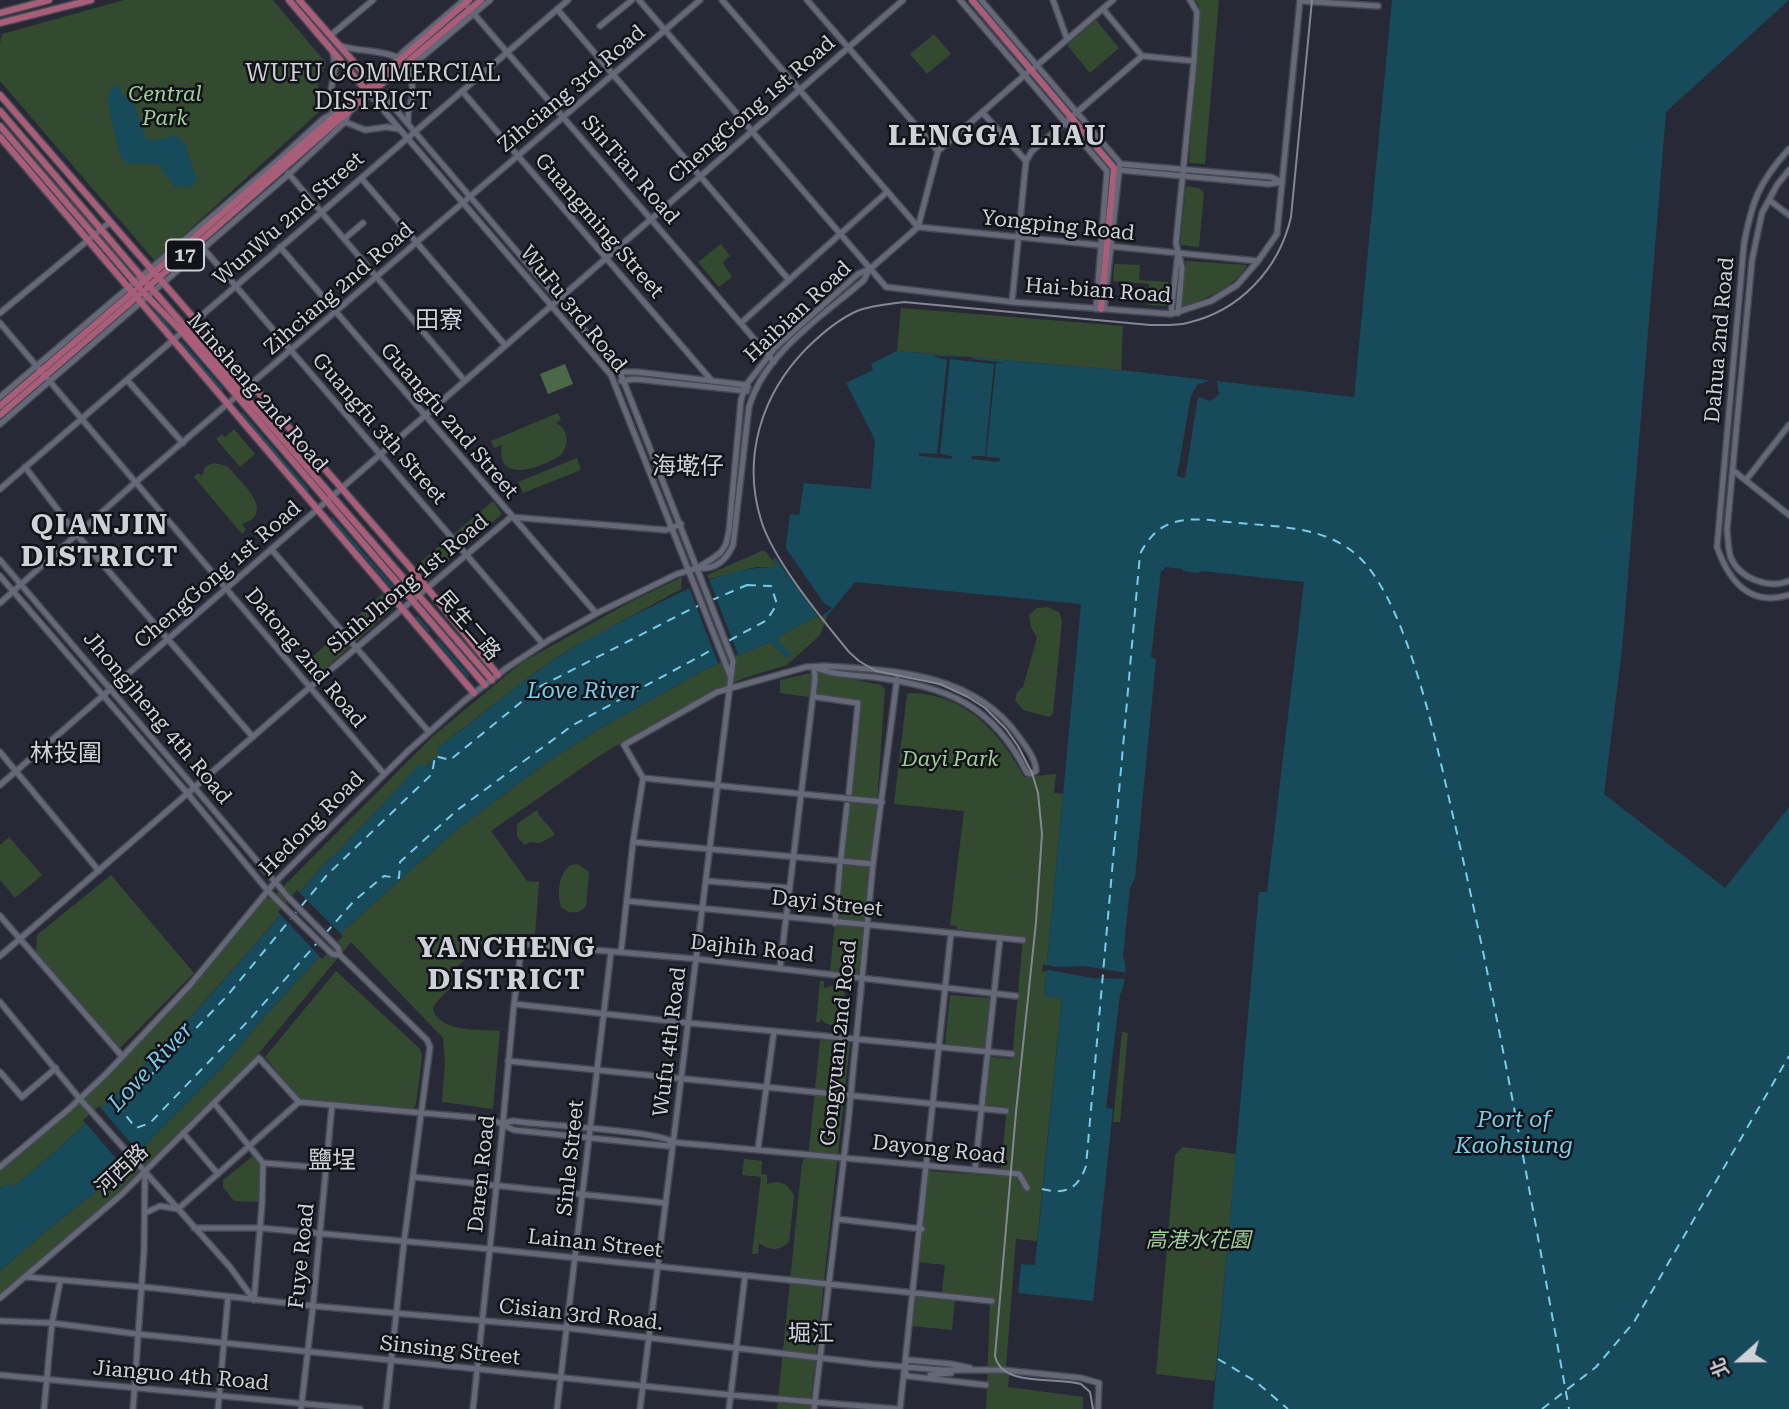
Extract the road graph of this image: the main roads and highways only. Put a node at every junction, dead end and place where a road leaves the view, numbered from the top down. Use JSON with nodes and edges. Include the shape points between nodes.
{"nodes":[{"id":1,"x":49,"y":0,"type":"edge"},
{"id":2,"x":91,"y":0,"type":"edge"},
{"id":3,"x":289,"y":0,"type":"edge"},
{"id":4,"x":299,"y":0,"type":"edge"},
{"id":5,"x":481,"y":0,"type":"edge"},
{"id":6,"x":972,"y":0,"type":"edge"},
{"id":7,"x":467,"y":4,"type":"edge"},
{"id":8,"x":0,"y":13,"type":"edge"},
{"id":9,"x":0,"y":23,"type":"edge"},
{"id":10,"x":376,"y":86,"type":"junction"},
{"id":11,"x":368,"y":92,"type":"junction"},
{"id":12,"x":0,"y":95,"type":"edge"},
{"id":13,"x":0,"y":111,"type":"edge"},
{"id":14,"x":346,"y":111,"type":"junction"},
{"id":15,"x":0,"y":126,"type":"edge"},
{"id":16,"x":0,"y":137,"type":"edge"},
{"id":17,"x":283,"y":167,"type":"junction"},
{"id":18,"x":98,"y":232,"type":"junction"},
{"id":19,"x":155,"y":276,"type":"junction"},
{"id":20,"x":144,"y":286,"type":"junction"},
{"id":21,"x":134,"y":295,"type":"junction"},
{"id":22,"x":1100,"y":309,"type":"road end"},
{"id":23,"x":42,"y":372,"type":"junction"},
{"id":24,"x":0,"y":405,"type":"edge"},
{"id":25,"x":0,"y":415,"type":"edge"},
{"id":26,"x":415,"y":597,"type":"junction"},
{"id":27,"x":485,"y":685,"type":"road end"},
{"id":28,"x":474,"y":693,"type":"road end"}],
"edges":[{"from":1,"to":8,"type":"main road"},
{"from":2,"to":9,"type":"main road"},
{"from":3,"to":11,"type":"main road"},
{"from":4,"to":10,"type":"main road"},
{"from":5,"to":7,"type":"main road"},
{"from":6,"to":22,"type":"main road","via":[[1076,115],[1115,168]]},
{"from":7,"to":10,"type":"main road","via":[[388,69]]},
{"from":7,"to":10,"type":"main road","via":[[409,66]]},
{"from":10,"to":11,"type":"main road"},
{"from":11,"to":14,"type":"main road","number":"17"},
{"from":12,"to":19,"type":"main road"},
{"from":13,"to":18,"type":"main road","name":"Minsheng 2nd Road"},
{"from":14,"to":17,"type":"main road","number":"17"},
{"from":14,"to":17,"type":"main road","number":"17","via":[[333,116]]},
{"from":15,"to":18,"type":"main road","name":"Minsheng 2nd Road"},
{"from":16,"to":21,"type":"main road"},
{"from":17,"to":19,"type":"main road","number":"17"},
{"from":18,"to":20,"type":"main road","name":"Minsheng 2nd Road"},
{"from":19,"to":20,"type":"main road","number":"17"},
{"from":19,"to":26,"type":"main road","name":"民生二路","via":[[427,587],[495,677]]},
{"from":20,"to":21,"type":"main road","number":"17"},
{"from":20,"to":26,"type":"main road","name":"Minsheng 2nd Road"},
{"from":21,"to":23,"type":"main road","number":"17"},
{"from":21,"to":28,"type":"main road"},
{"from":23,"to":24,"type":"main road","number":"17"},
{"from":23,"to":25,"type":"main road","number":"17"},
{"from":26,"to":27,"type":"main road","name":"Minsheng 2nd Road"}]}
